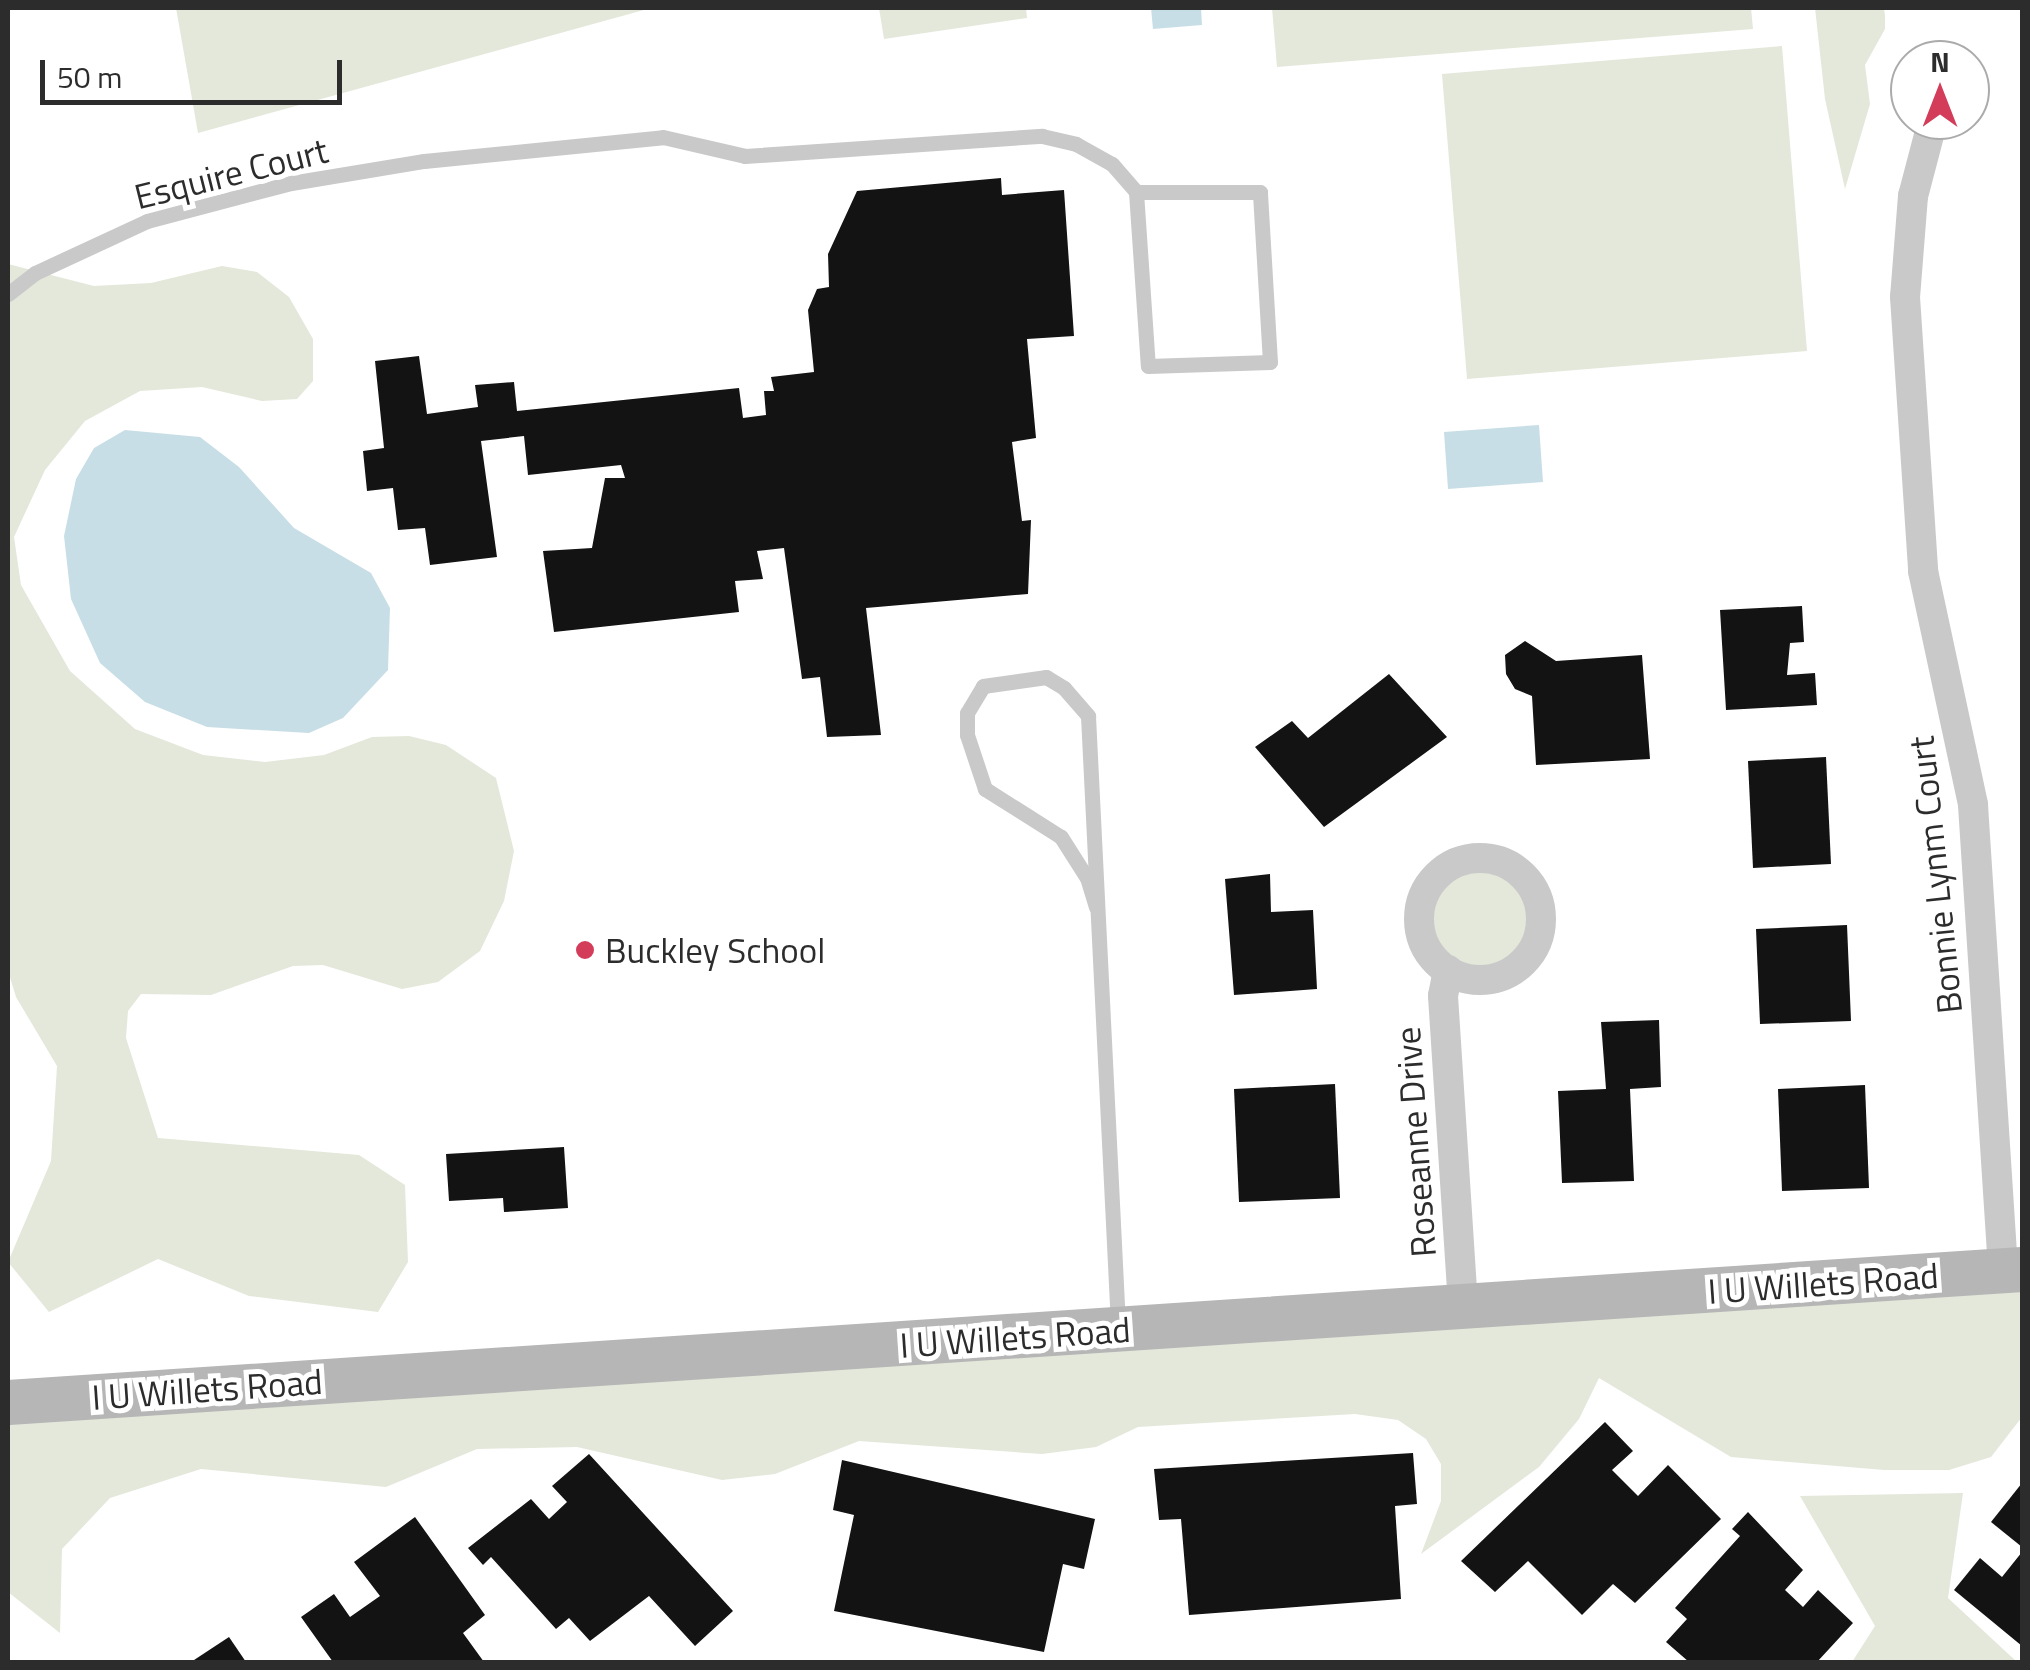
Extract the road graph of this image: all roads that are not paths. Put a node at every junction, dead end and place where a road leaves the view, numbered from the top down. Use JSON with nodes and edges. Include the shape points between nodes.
{"nodes":[{"id":1,"x":1927,"y":140,"type":"edge"},
{"id":2,"x":1136,"y":192,"type":"junction"},
{"id":3,"x":8,"y":294,"type":"edge"},
{"id":4,"x":1096,"y":906,"type":"junction"},
{"id":5,"x":1448,"y":970,"type":"junction"},
{"id":6,"x":2013,"y":1269,"type":"edge"},
{"id":7,"x":1462,"y":1309,"type":"junction"},
{"id":8,"x":1118,"y":1330,"type":"junction"},
{"id":9,"x":8,"y":1402,"type":"edge"}],
"edges":[{"from":1,"to":6,"type":"street","name":"Bonnie Lynm Court","via":[[1912,196],[1905,296],[1913,431],[1927,602],[1973,805]]},
{"from":2,"to":2,"type":"lane","via":[[1148,366],[1270,362],[1260,192]]},
{"from":2,"to":3,"type":"lane","name":"Esquire Court","via":[[1112,164],[1076,144],[1042,136],[745,156],[663,137],[424,161],[291,183],[147,221],[36,273]]},
{"from":4,"to":4,"type":"lane","via":[[1088,716],[1046,678],[984,686],[967,713],[967,734],[985,789],[1060,837]]},
{"from":4,"to":8,"type":"lane"},
{"from":5,"to":5,"type":"street","via":[[1494,978],[1532,951],[1539,904],[1512,867],[1466,860],[1428,886],[1421,933]]},
{"from":5,"to":7,"type":"street","name":"Roseanne Drive","via":[[1443,996]]},
{"from":6,"to":7,"type":"street","name":"I U Willets Road"},
{"from":7,"to":8,"type":"street","name":"I U Willets Road"},
{"from":8,"to":9,"type":"street","name":"I U Willets Road"}]}
